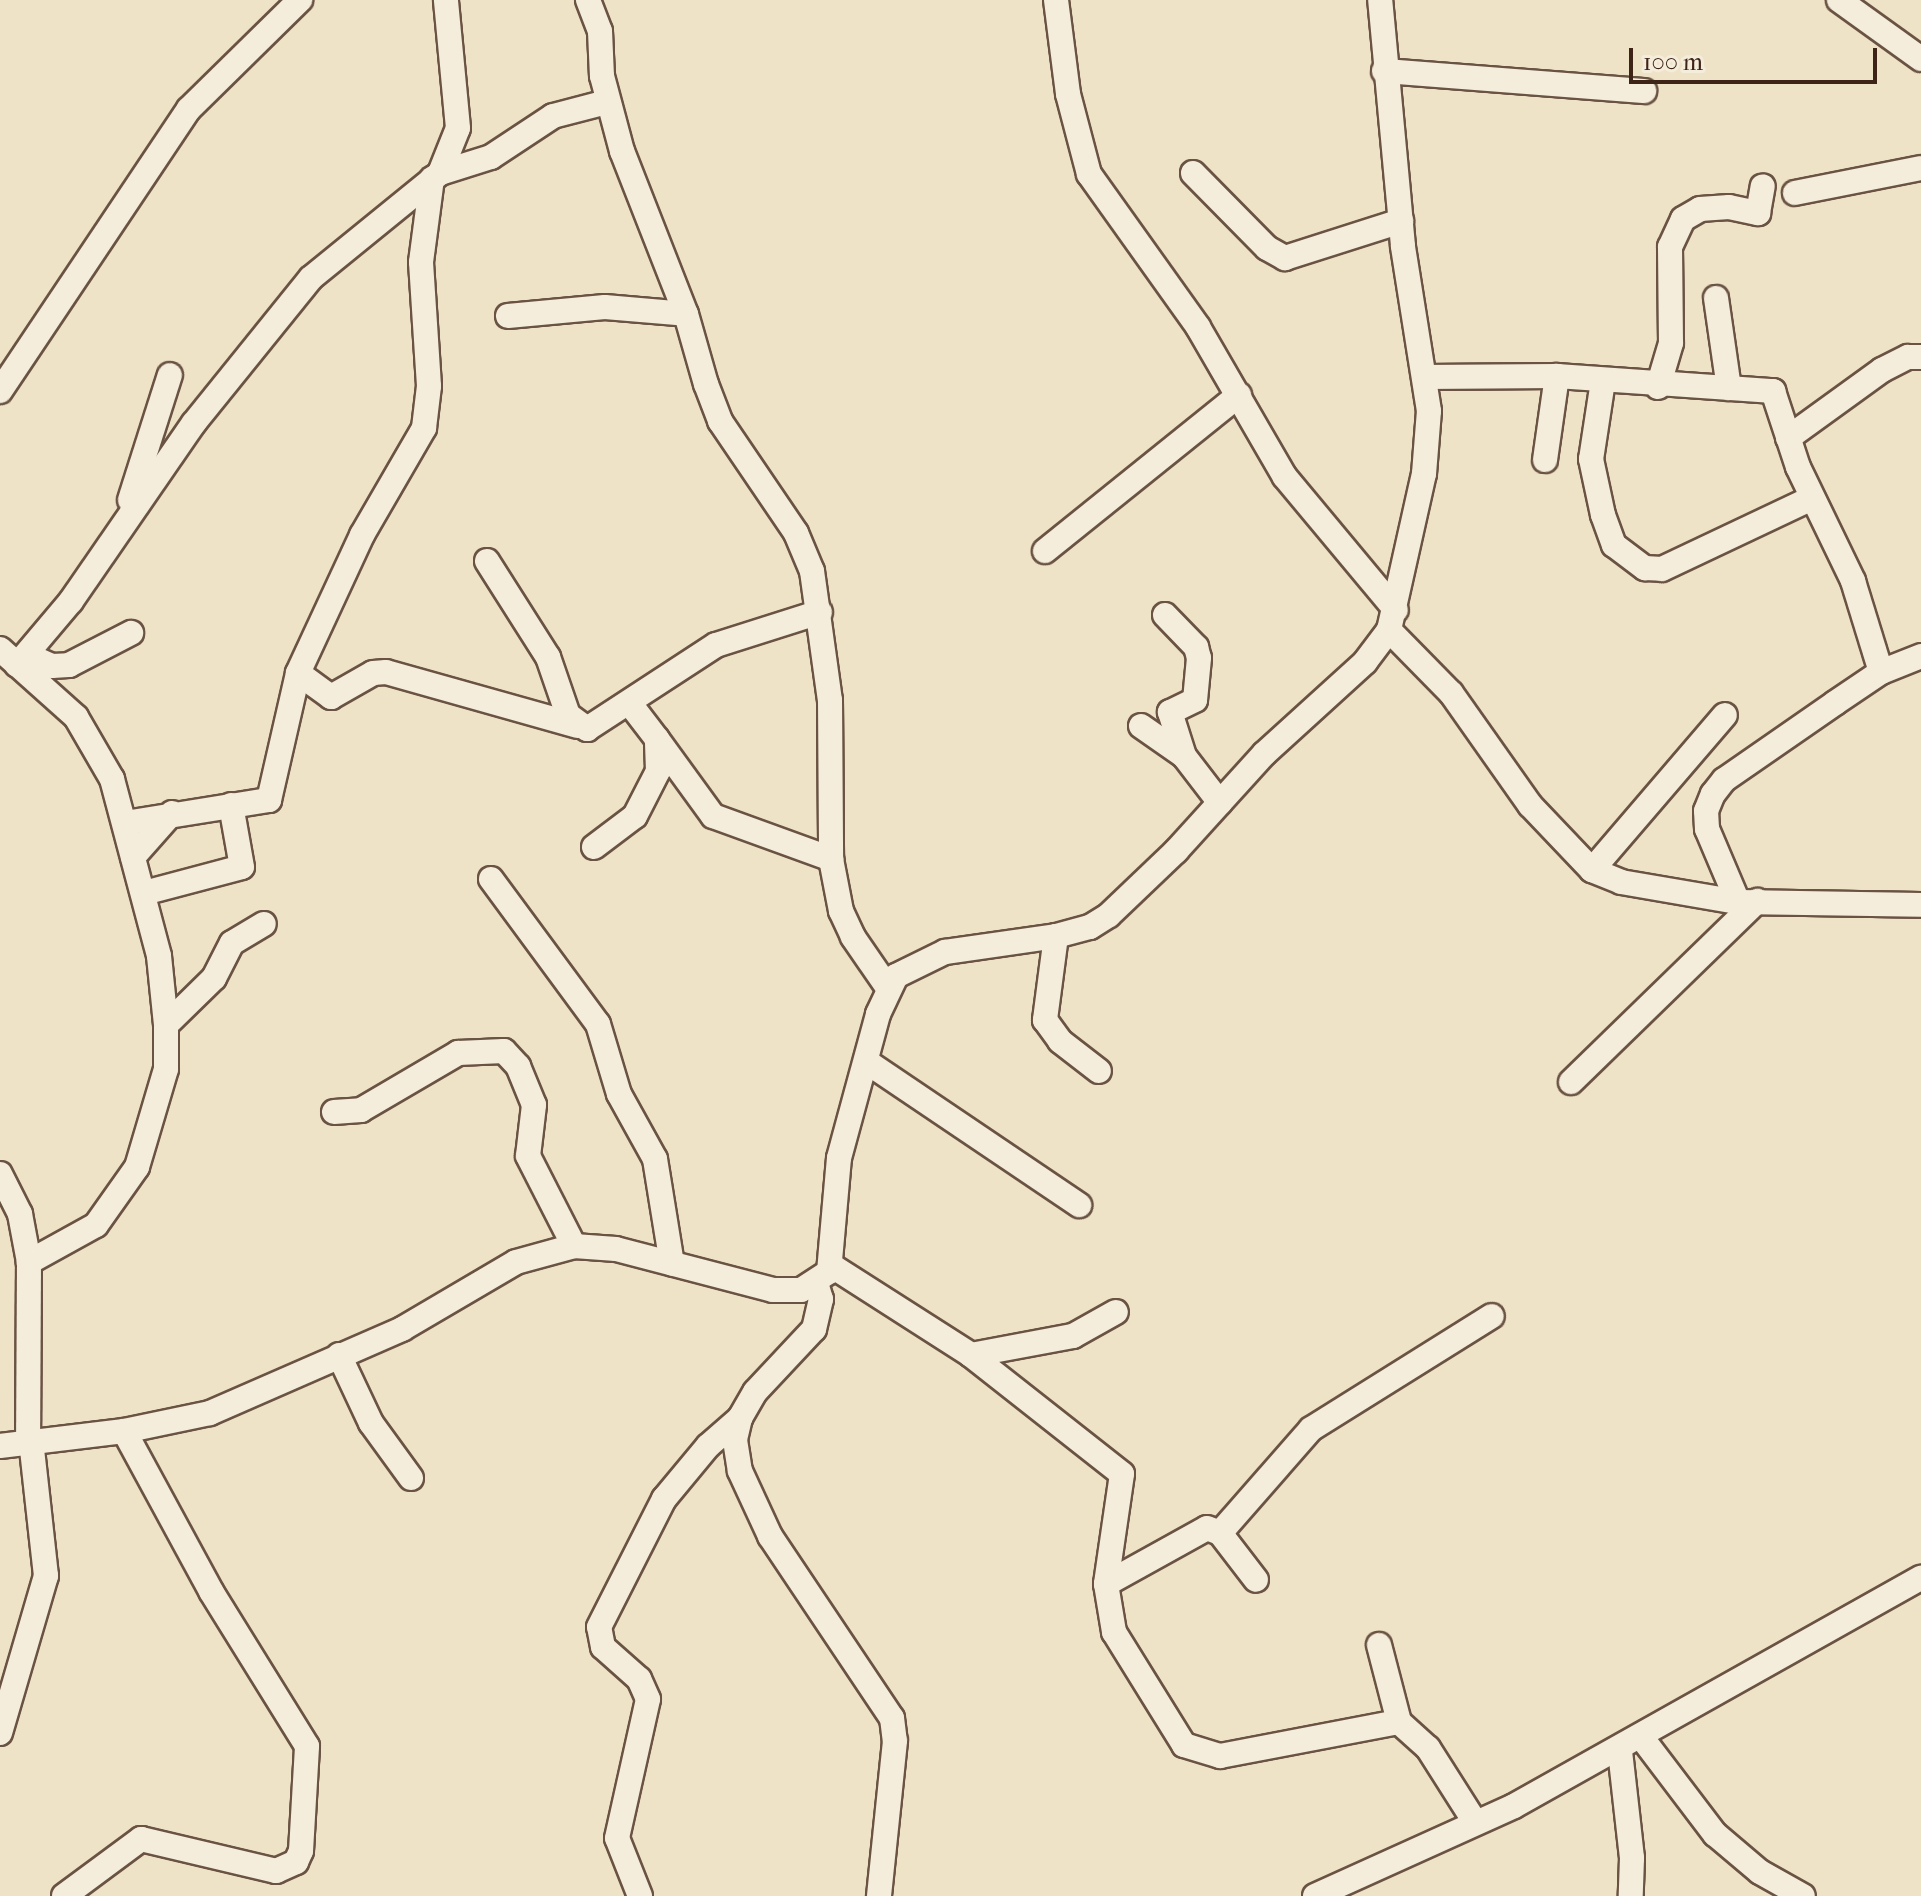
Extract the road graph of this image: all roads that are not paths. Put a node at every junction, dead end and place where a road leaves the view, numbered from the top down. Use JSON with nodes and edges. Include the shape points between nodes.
{"nodes":[{"id":1,"x":300,"y":0,"type":"edge"},
{"id":2,"x":446,"y":0,"type":"edge"},
{"id":3,"x":588,"y":0,"type":"edge"},
{"id":4,"x":1056,"y":0,"type":"edge"},
{"id":5,"x":1380,"y":0,"type":"edge"},
{"id":6,"x":1839,"y":0,"type":"edge"},
{"id":7,"x":1921,"y":59,"type":"edge"},
{"id":8,"x":1384,"y":71,"type":"junction"},
{"id":9,"x":1644,"y":91,"type":"dead end"},
{"id":10,"x":607,"y":102,"type":"junction"},
{"id":11,"x":1921,"y":168,"type":"edge"},
{"id":12,"x":1193,"y":173,"type":"dead end"},
{"id":13,"x":436,"y":176,"type":"junction"},
{"id":14,"x":1763,"y":186,"type":"dead end"},
{"id":15,"x":1795,"y":193,"type":"dead end"},
{"id":16,"x":1401,"y":221,"type":"junction"},
{"id":17,"x":1716,"y":298,"type":"dead end"},
{"id":18,"x":686,"y":314,"type":"junction"},
{"id":19,"x":508,"y":316,"type":"dead end"},
{"id":20,"x":1921,"y":357,"type":"edge"},
{"id":21,"x":170,"y":375,"type":"dead end"},
{"id":22,"x":1557,"y":376,"type":"junction"},
{"id":23,"x":1424,"y":377,"type":"junction"},
{"id":24,"x":1603,"y":381,"type":"junction"},
{"id":25,"x":1658,"y":387,"type":"junction"},
{"id":26,"x":1729,"y":388,"type":"junction"},
{"id":27,"x":0,"y":391,"type":"edge"},
{"id":28,"x":1239,"y":395,"type":"junction"},
{"id":29,"x":1788,"y":438,"type":"junction"},
{"id":30,"x":1545,"y":460,"type":"dead end"},
{"id":31,"x":1812,"y":498,"type":"junction"},
{"id":32,"x":116,"y":536,"type":"junction"},
{"id":33,"x":1045,"y":551,"type":"dead end"},
{"id":34,"x":487,"y":561,"type":"dead end"},
{"id":35,"x":820,"y":612,"type":"junction"},
{"id":36,"x":1165,"y":615,"type":"dead end"},
{"id":37,"x":1392,"y":620,"type":"junction"},
{"id":38,"x":131,"y":633,"type":"dead end"},
{"id":39,"x":15,"y":656,"type":"edge"},
{"id":40,"x":1921,"y":656,"type":"edge"},
{"id":41,"x":1881,"y":672,"type":"junction"},
{"id":42,"x":298,"y":673,"type":"junction"},
{"id":43,"x":631,"y":705,"type":"junction"},
{"id":44,"x":1725,"y":715,"type":"dead end"},
{"id":45,"x":578,"y":726,"type":"junction"},
{"id":46,"x":1141,"y":726,"type":"dead end"},
{"id":47,"x":657,"y":739,"type":"junction"},
{"id":48,"x":1184,"y":756,"type":"junction"},
{"id":49,"x":1220,"y":803,"type":"junction"},
{"id":50,"x":231,"y":805,"type":"junction"},
{"id":51,"x":172,"y":813,"type":"junction"},
{"id":52,"x":125,"y":823,"type":"junction"},
{"id":53,"x":594,"y":847,"type":"dead end"},
{"id":54,"x":133,"y":857,"type":"junction"},
{"id":55,"x":831,"y":859,"type":"junction"},
{"id":56,"x":1592,"y":870,"type":"junction"},
{"id":57,"x":491,"y":879,"type":"dead end"},
{"id":58,"x":144,"y":893,"type":"junction"},
{"id":59,"x":1748,"y":901,"type":"junction"},
{"id":60,"x":1921,"y":905,"type":"edge"},
{"id":61,"x":264,"y":924,"type":"dead end"},
{"id":62,"x":1056,"y":936,"type":"junction"},
{"id":63,"x":888,"y":988,"type":"junction"},
{"id":64,"x":166,"y":1025,"type":"junction"},
{"id":65,"x":867,"y":1062,"type":"junction"},
{"id":66,"x":1099,"y":1071,"type":"dead end"},
{"id":67,"x":1571,"y":1082,"type":"dead end"},
{"id":68,"x":334,"y":1112,"type":"dead end"},
{"id":69,"x":0,"y":1174,"type":"edge"},
{"id":70,"x":1079,"y":1205,"type":"dead end"},
{"id":71,"x":574,"y":1246,"type":"junction"},
{"id":72,"x":29,"y":1262,"type":"junction"},
{"id":73,"x":672,"y":1264,"type":"junction"},
{"id":74,"x":824,"y":1275,"type":"junction"},
{"id":75,"x":1116,"y":1312,"type":"dead end"},
{"id":76,"x":1492,"y":1316,"type":"dead end"},
{"id":77,"x":339,"y":1355,"type":"junction"},
{"id":78,"x":971,"y":1355,"type":"junction"},
{"id":79,"x":740,"y":1418,"type":"junction"},
{"id":80,"x":124,"y":1431,"type":"junction"},
{"id":81,"x":29,"y":1440,"type":"junction"},
{"id":82,"x":0,"y":1446,"type":"edge"},
{"id":83,"x":411,"y":1478,"type":"dead end"},
{"id":84,"x":1220,"y":1533,"type":"junction"},
{"id":85,"x":1921,"y":1578,"type":"edge"},
{"id":86,"x":1256,"y":1580,"type":"dead end"},
{"id":87,"x":1106,"y":1584,"type":"junction"},
{"id":88,"x":1379,"y":1645,"type":"dead end"},
{"id":89,"x":1399,"y":1722,"type":"junction"},
{"id":90,"x":0,"y":1733,"type":"edge"},
{"id":91,"x":1642,"y":1738,"type":"junction"},
{"id":92,"x":1620,"y":1751,"type":"junction"},
{"id":93,"x":1475,"y":1822,"type":"junction"},
{"id":94,"x":64,"y":1896,"type":"edge"},
{"id":95,"x":640,"y":1896,"type":"edge"},
{"id":96,"x":879,"y":1896,"type":"edge"},
{"id":97,"x":1315,"y":1896,"type":"edge"},
{"id":98,"x":1631,"y":1896,"type":"edge"},
{"id":99,"x":1803,"y":1896,"type":"edge"}],
"edges":[{"from":1,"to":27,"type":"street","via":[[189,109]]},
{"from":2,"to":13,"type":"street","via":[[458,128]]},
{"from":3,"to":10,"type":"street","via":[[600,31]]},
{"from":4,"to":28,"type":"street","via":[[1073,118],[1089,174],[1198,327]]},
{"from":5,"to":8,"type":"street"},
{"from":6,"to":7,"type":"street"},
{"from":8,"to":9,"type":"street"},
{"from":8,"to":16,"type":"street","via":[[1395,132]]},
{"from":10,"to":13,"type":"street","via":[[553,116],[491,157]]},
{"from":10,"to":18,"type":"street"},
{"from":11,"to":15,"type":"street"},
{"from":12,"to":16,"type":"street","via":[[1267,248],[1285,258]]},
{"from":13,"to":32,"type":"street","via":[[311,278],[194,423]]},
{"from":13,"to":42,"type":"street","via":[[421,262],[429,386],[424,428],[362,535]]},
{"from":14,"to":25,"type":"street","via":[[1758,213],[1700,209],[1683,219],[1667,262],[1671,343]]},
{"from":16,"to":23,"type":"street"},
{"from":17,"to":26,"type":"street"},
{"from":18,"to":19,"type":"street","via":[[605,307]]},
{"from":18,"to":35,"type":"street","via":[[720,421],[796,533],[812,571]]},
{"from":20,"to":29,"type":"street","via":[[1908,357],[1882,370]]},
{"from":21,"to":32,"type":"street","via":[[150,449]]},
{"from":22,"to":23,"type":"street"},
{"from":22,"to":24,"type":"street"},
{"from":22,"to":30,"type":"street"},
{"from":23,"to":37,"type":"street","via":[[1427,457]]},
{"from":24,"to":25,"type":"street"},
{"from":24,"to":31,"type":"street","via":[[1591,459],[1603,515],[1614,545],[1645,568],[1662,569]]},
{"from":25,"to":26,"type":"street"},
{"from":26,"to":29,"type":"street","via":[[1773,391]]},
{"from":28,"to":33,"type":"street"},
{"from":28,"to":37,"type":"street","via":[[1285,477]]},
{"from":29,"to":31,"type":"street"},
{"from":31,"to":41,"type":"street","via":[[1853,581]]},
{"from":32,"to":39,"type":"street"},
{"from":34,"to":45,"type":"street","via":[[548,657],[568,715]]},
{"from":35,"to":43,"type":"street","via":[[716,645]]},
{"from":35,"to":55,"type":"street","via":[[830,700]]},
{"from":36,"to":48,"type":"street","via":[[1196,647],[1199,658],[1195,700],[1170,712]]},
{"from":37,"to":49,"type":"street","via":[[1365,662],[1264,754]]},
{"from":37,"to":56,"type":"street","via":[[1530,805]]},
{"from":38,"to":39,"type":"street","via":[[89,657],[60,666]]},
{"from":39,"to":52,"type":"street","via":[[94,743]]},
{"from":40,"to":41,"type":"street"},
{"from":41,"to":59,"type":"street","via":[[1724,780],[1713,794],[1706,811],[1707,829]]},
{"from":42,"to":45,"type":"street","via":[[331,697],[373,673],[386,672]]},
{"from":42,"to":50,"type":"street","via":[[269,800]]},
{"from":43,"to":45,"type":"street","via":[[601,725]]},
{"from":43,"to":47,"type":"street"},
{"from":44,"to":56,"type":"street"},
{"from":46,"to":48,"type":"street"},
{"from":47,"to":53,"type":"street","via":[[658,771],[646,799],[618,832]]},
{"from":47,"to":55,"type":"street","via":[[713,816]]},
{"from":48,"to":49,"type":"street"},
{"from":49,"to":62,"type":"street","via":[[1109,915],[1090,927]]},
{"from":50,"to":51,"type":"street"},
{"from":50,"to":58,"type":"street","via":[[242,867]]},
{"from":51,"to":52,"type":"street"},
{"from":51,"to":54,"type":"street"},
{"from":52,"to":54,"type":"street"},
{"from":54,"to":58,"type":"street"},
{"from":55,"to":63,"type":"street","via":[[853,937]]},
{"from":56,"to":59,"type":"street","via":[[1621,882]]},
{"from":57,"to":73,"type":"street","via":[[594,1016],[619,1094],[655,1159]]},
{"from":58,"to":64,"type":"street","via":[[159,956]]},
{"from":59,"to":60,"type":"street"},
{"from":59,"to":67,"type":"street"},
{"from":61,"to":64,"type":"street","via":[[232,943],[214,978]]},
{"from":62,"to":63,"type":"street","via":[[945,952],[896,976]]},
{"from":62,"to":66,"type":"street","via":[[1045,1020],[1060,1041]]},
{"from":63,"to":65,"type":"street"},
{"from":64,"to":72,"type":"street","via":[[166,1069],[137,1167],[96,1225]]},
{"from":65,"to":70,"type":"street"},
{"from":65,"to":74,"type":"street","via":[[839,1158]]},
{"from":68,"to":71,"type":"street","via":[[361,1110],[458,1053],[504,1051],[524,1076],[534,1105],[528,1156]]},
{"from":69,"to":72,"type":"street","via":[[20,1214]]},
{"from":71,"to":73,"type":"street","via":[[616,1249]]},
{"from":71,"to":77,"type":"street","via":[[516,1262],[442,1308]]},
{"from":72,"to":81,"type":"street"},
{"from":73,"to":74,"type":"street","via":[[773,1290],[801,1290]]},
{"from":74,"to":78,"type":"street"},
{"from":74,"to":79,"type":"street","via":[[814,1329],[755,1392]]},
{"from":75,"to":78,"type":"street","via":[[1073,1336]]},
{"from":76,"to":84,"type":"street","via":[[1311,1429]]},
{"from":77,"to":80,"type":"street","via":[[210,1413]]},
{"from":77,"to":83,"type":"street","via":[[371,1423]]},
{"from":78,"to":87,"type":"street","via":[[1122,1474]]},
{"from":79,"to":95,"type":"street","via":[[708,1446],[664,1499],[599,1627],[603,1647],[639,1679],[648,1699],[617,1838]]},
{"from":79,"to":96,"type":"street","via":[[735,1440],[749,1497],[837,1641],[892,1718],[895,1741]]},
{"from":80,"to":81,"type":"street"},
{"from":80,"to":94,"type":"street","via":[[211,1591],[307,1746],[301,1851],[296,1862],[276,1871],[141,1839]]},
{"from":81,"to":82,"type":"street"},
{"from":81,"to":90,"type":"street","via":[[47,1561]]},
{"from":84,"to":86,"type":"street"},
{"from":84,"to":87,"type":"street","via":[[1201,1529]]},
{"from":85,"to":91,"type":"street","via":[[1871,1602]]},
{"from":87,"to":89,"type":"street","via":[[1114,1632],[1184,1745],[1220,1756]]},
{"from":88,"to":89,"type":"street"},
{"from":89,"to":93,"type":"street","via":[[1428,1748]]},
{"from":91,"to":92,"type":"street"},
{"from":91,"to":99,"type":"street","via":[[1715,1834],[1760,1872]]},
{"from":92,"to":93,"type":"street"},
{"from":92,"to":98,"type":"street"},
{"from":93,"to":97,"type":"street"}]}
